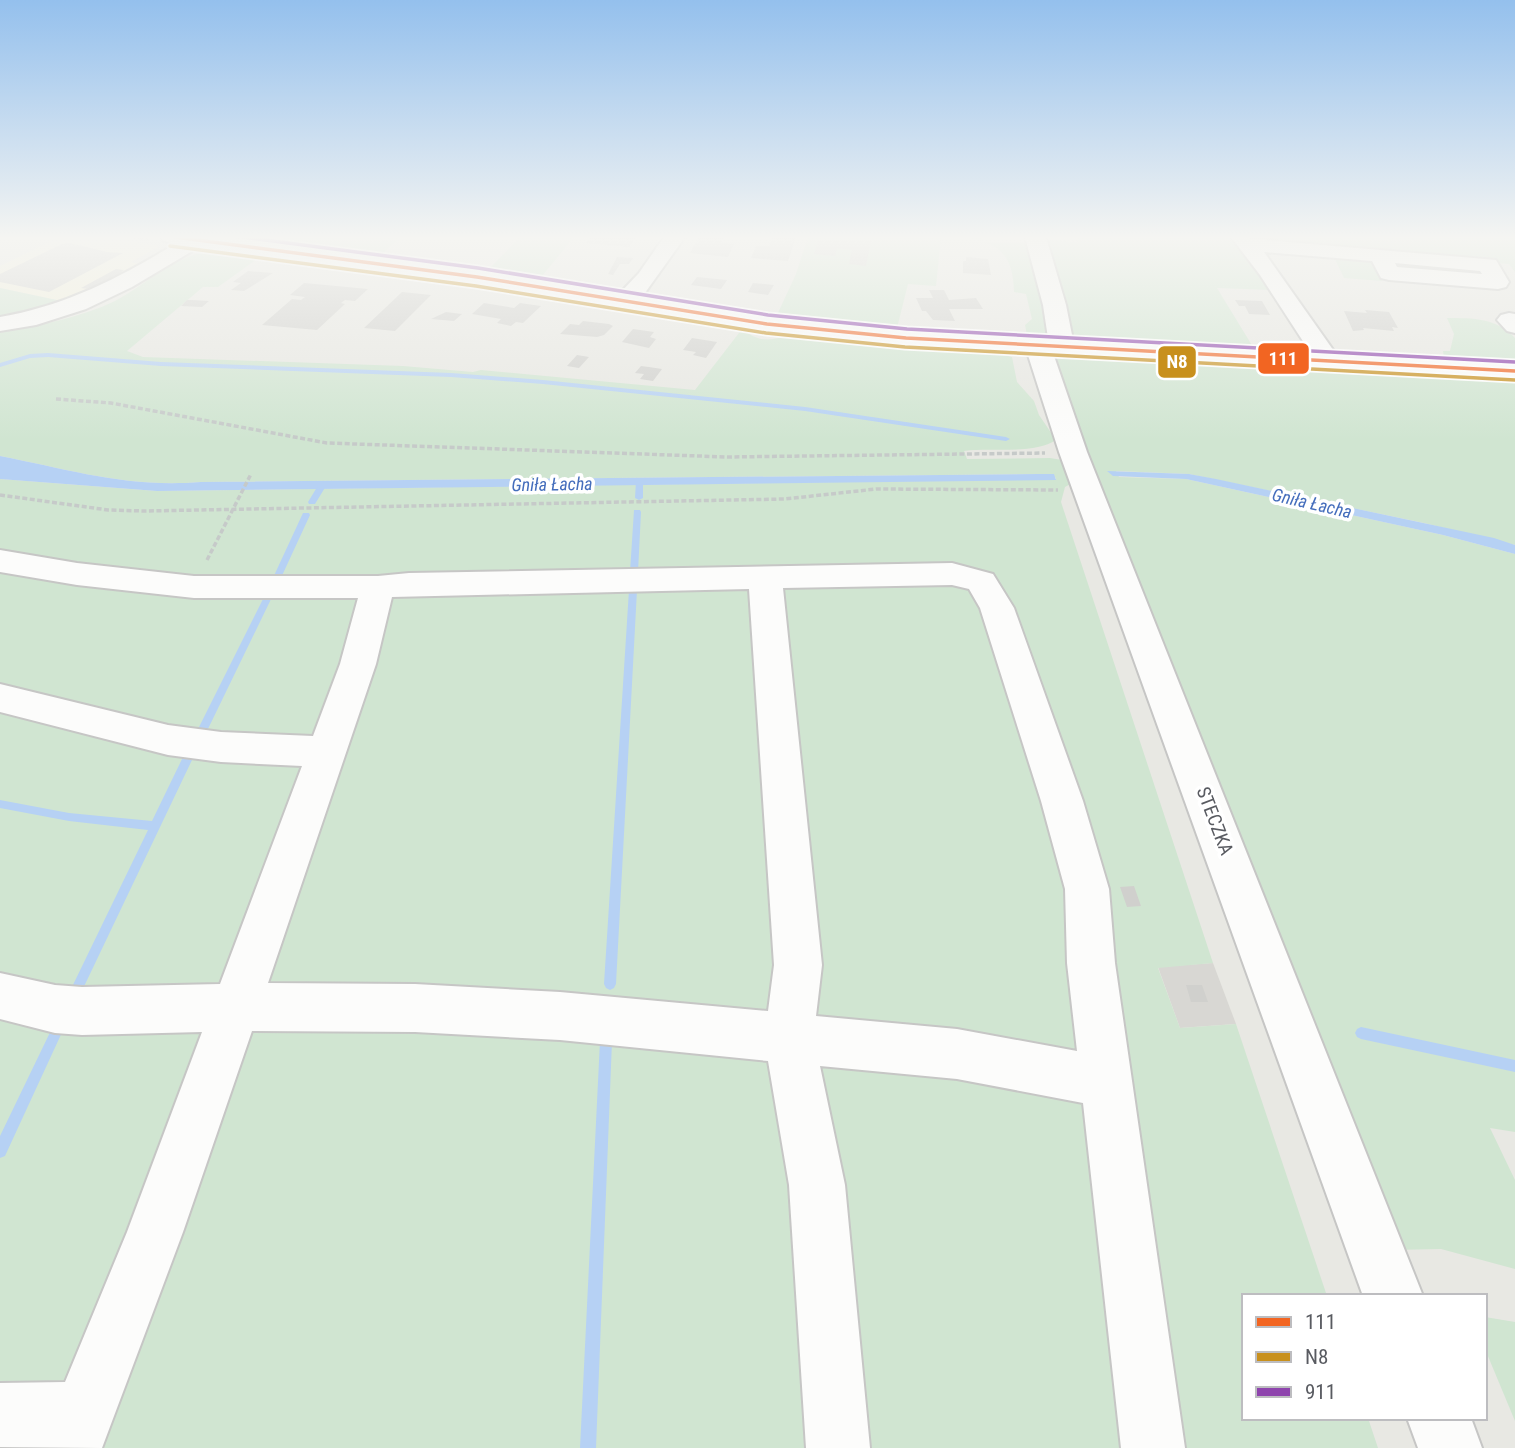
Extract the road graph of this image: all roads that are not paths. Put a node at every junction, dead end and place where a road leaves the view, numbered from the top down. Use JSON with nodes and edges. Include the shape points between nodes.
{"nodes":[{"id":1,"x":81,"y":305,"type":"edge"},
{"id":2,"x":654,"y":305,"type":"edge"},
{"id":3,"x":1055,"y":305,"type":"edge"},
{"id":4,"x":1291,"y":305,"type":"edge"},
{"id":5,"x":0,"y":324,"type":"edge"},
{"id":6,"x":1050,"y":346,"type":"junction"},
{"id":7,"x":1328,"y":360,"type":"junction"},
{"id":8,"x":1515,"y":372,"type":"edge"},
{"id":9,"x":0,"y":561,"type":"edge"},
{"id":10,"x":765,"y":576,"type":"junction"},
{"id":11,"x":378,"y":587,"type":"junction"},
{"id":12,"x":0,"y":698,"type":"edge"},
{"id":13,"x":325,"y":752,"type":"junction"},
{"id":14,"x":0,"y":996,"type":"edge"},
{"id":15,"x":236,"y":1007,"type":"junction"},
{"id":16,"x":789,"y":1036,"type":"junction"},
{"id":17,"x":1107,"y":1082,"type":"junction"},
{"id":18,"x":1393,"y":1294,"type":"edge"},
{"id":19,"x":0,"y":1415,"type":"edge"},
{"id":20,"x":1440,"y":1420,"type":"edge"},
{"id":21,"x":76,"y":1430,"type":"edge"},
{"id":22,"x":838,"y":1448,"type":"edge"},
{"id":23,"x":1153,"y":1448,"type":"edge"},
{"id":24,"x":1450,"y":1448,"type":"edge"}],
"edges":[{"from":1,"to":5,"type":"street"},
{"from":2,"to":6,"type":"street","via":[[768,324]]},
{"from":3,"to":6,"type":"street","name":"STECZKA"},
{"from":4,"to":7,"type":"street"},
{"from":6,"to":7,"type":"street"},
{"from":6,"to":18,"type":"street","name":"STECZKA","via":[[1073,452]]},
{"from":7,"to":8,"type":"street"},
{"from":9,"to":11,"type":"street","via":[[194,587]]},
{"from":10,"to":11,"type":"street"},
{"from":10,"to":16,"type":"street","via":[[798,965]]},
{"from":10,"to":17,"type":"street","via":[[951,574],[972,576],[989,589],[1062,801],[1087,889],[1091,964]]},
{"from":11,"to":13,"type":"street","via":[[358,664]]},
{"from":12,"to":13,"type":"street","via":[[168,740]]},
{"from":13,"to":15,"type":"street"},
{"from":14,"to":15,"type":"street","via":[[82,1011]]},
{"from":15,"to":16,"type":"street","via":[[415,1008]]},
{"from":15,"to":21,"type":"street","via":[[155,1232]]},
{"from":16,"to":17,"type":"street","via":[[957,1054]]},
{"from":16,"to":22,"type":"street","via":[[817,1185]]},
{"from":17,"to":23,"type":"street"},
{"from":19,"to":21,"type":"street"},
{"from":20,"to":24,"type":"street"}]}
